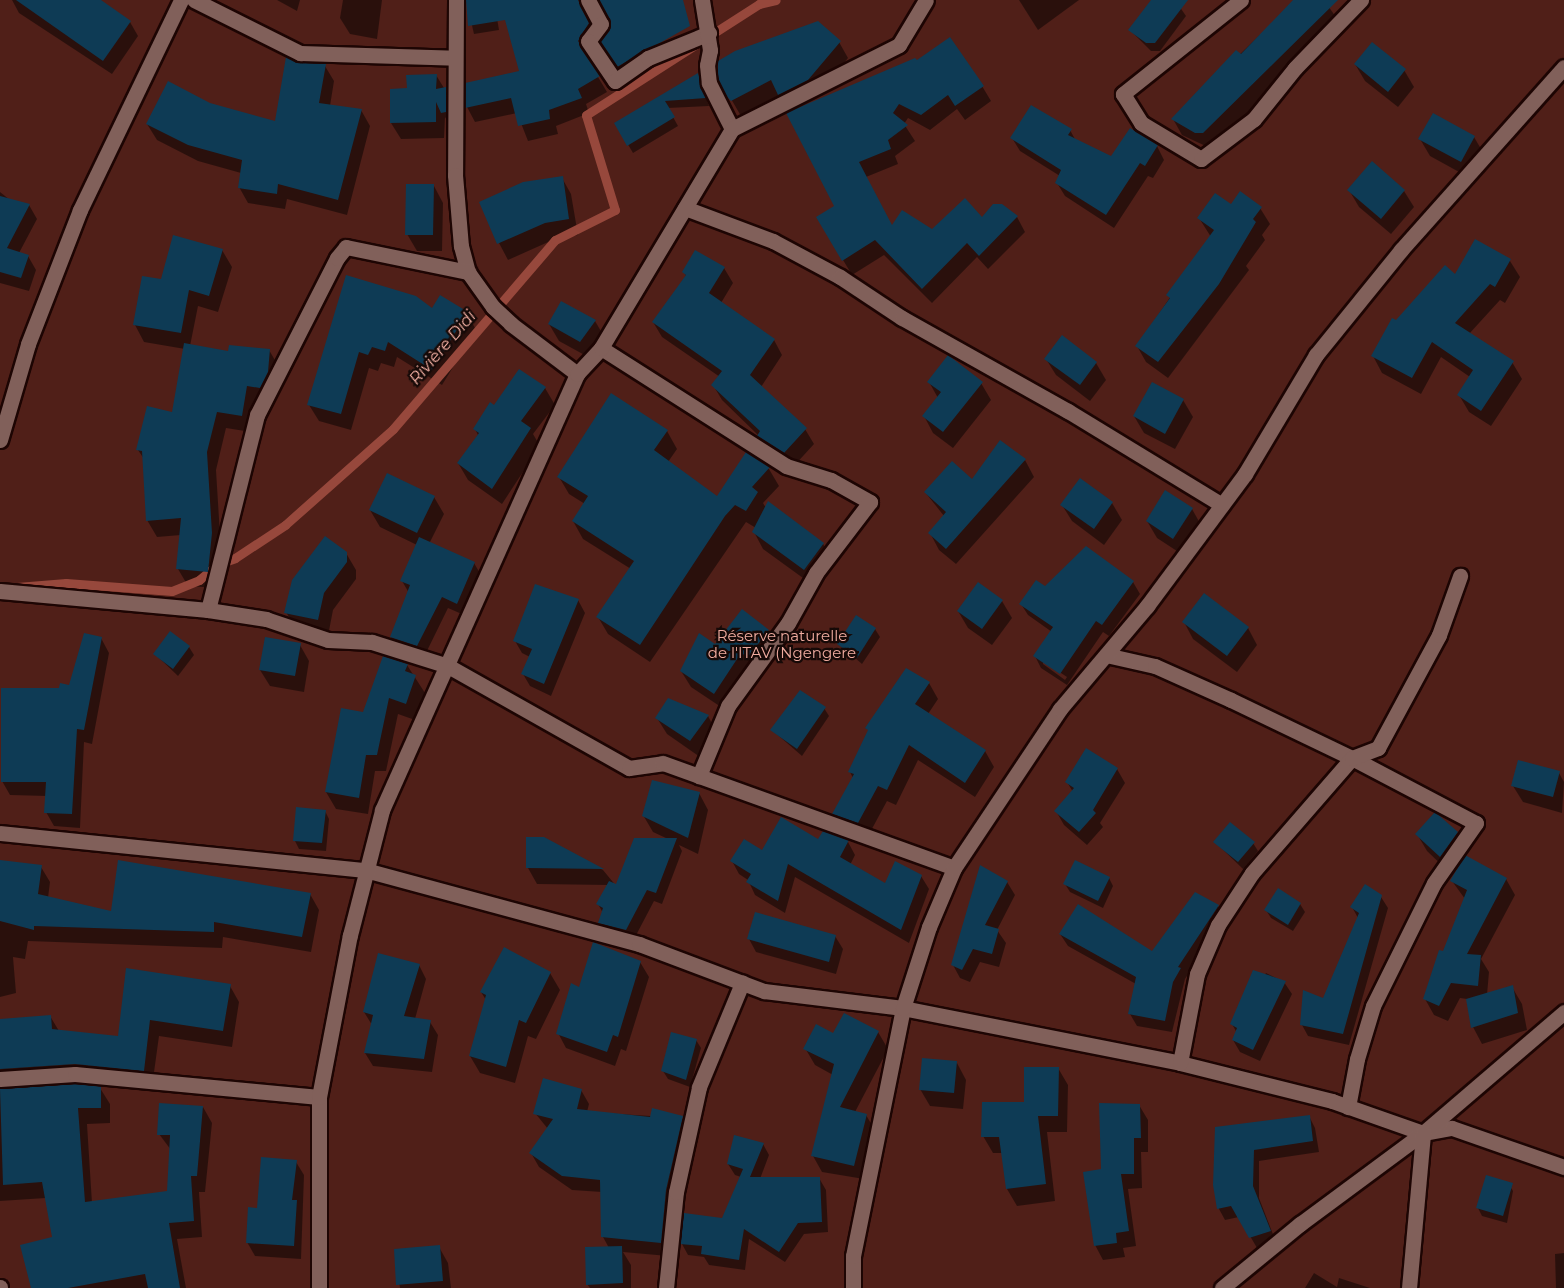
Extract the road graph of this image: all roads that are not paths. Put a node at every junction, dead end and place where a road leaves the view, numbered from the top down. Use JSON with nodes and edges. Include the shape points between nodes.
{"nodes":[{"id":1,"x":182,"y":0,"type":"edge"},
{"id":2,"x":194,"y":0,"type":"edge"},
{"id":3,"x":456,"y":0,"type":"edge"},
{"id":4,"x":588,"y":0,"type":"edge"},
{"id":5,"x":702,"y":0,"type":"edge"},
{"id":6,"x":926,"y":0,"type":"edge"},
{"id":7,"x":1241,"y":0,"type":"edge"},
{"id":8,"x":1360,"y":0,"type":"edge"},
{"id":9,"x":709,"y":33,"type":"junction"},
{"id":10,"x":455,"y":58,"type":"junction"},
{"id":11,"x":1564,"y":67,"type":"edge"},
{"id":12,"x":732,"y":129,"type":"junction"},
{"id":13,"x":685,"y":208,"type":"junction"},
{"id":14,"x":468,"y":272,"type":"junction"},
{"id":15,"x":601,"y":348,"type":"junction"},
{"id":16,"x":577,"y":374,"type":"junction"},
{"id":17,"x":0,"y":440,"type":"edge"},
{"id":18,"x":1222,"y":505,"type":"junction"},
{"id":19,"x":1460,"y":576,"type":"dead end"},
{"id":20,"x":0,"y":591,"type":"edge"},
{"id":21,"x":208,"y":610,"type":"junction"},
{"id":22,"x":1106,"y":655,"type":"junction"},
{"id":23,"x":448,"y":666,"type":"junction"},
{"id":24,"x":1352,"y":758,"type":"junction"},
{"id":25,"x":699,"y":776,"type":"junction"},
{"id":26,"x":0,"y":832,"type":"edge"},
{"id":27,"x":954,"y":868,"type":"junction"},
{"id":28,"x":365,"y":870,"type":"junction"},
{"id":29,"x":742,"y":983,"type":"junction"},
{"id":30,"x":903,"y":1008,"type":"junction"},
{"id":31,"x":1564,"y":1012,"type":"edge"},
{"id":32,"x":1180,"y":1063,"type":"junction"},
{"id":33,"x":0,"y":1079,"type":"edge"},
{"id":34,"x":319,"y":1097,"type":"junction"},
{"id":35,"x":1348,"y":1107,"type":"junction"},
{"id":36,"x":1423,"y":1133,"type":"junction"},
{"id":37,"x":1564,"y":1167,"type":"edge"},
{"id":38,"x":319,"y":1288,"type":"edge"},
{"id":39,"x":666,"y":1288,"type":"edge"},
{"id":40,"x":853,"y":1288,"type":"edge"},
{"id":41,"x":1222,"y":1288,"type":"edge"},
{"id":42,"x":1409,"y":1288,"type":"edge"}],
"edges":[{"from":1,"to":17,"type":"street","via":[[81,210],[28,344]]},
{"from":2,"to":10,"type":"street","via":[[300,53]]},
{"from":3,"to":10,"type":"street"},
{"from":4,"to":9,"type":"street","via":[[601,24],[588,41],[615,81],[648,58]]},
{"from":5,"to":9,"type":"street"},
{"from":6,"to":12,"type":"street","via":[[899,45]]},
{"from":7,"to":8,"type":"street","via":[[1123,94],[1141,123],[1201,159],[1254,120],[1295,68]]},
{"from":9,"to":12,"type":"street","via":[[709,83]]},
{"from":10,"to":14,"type":"street","via":[[455,175],[461,246]]},
{"from":11,"to":18,"type":"street","via":[[1401,250],[1316,355]]},
{"from":12,"to":13,"type":"street"},
{"from":13,"to":15,"type":"street"},
{"from":13,"to":18,"type":"street","via":[[774,241],[840,277],[902,318],[1068,411]]},
{"from":14,"to":16,"type":"street","via":[[511,324]]},
{"from":14,"to":21,"type":"street","via":[[346,247],[337,258],[257,415]]},
{"from":15,"to":16,"type":"street"},
{"from":15,"to":25,"type":"street","via":[[786,466],[831,480],[870,502],[816,573],[788,622],[728,706]]},
{"from":16,"to":23,"type":"street"},
{"from":18,"to":22,"type":"street"},
{"from":19,"to":24,"type":"street","via":[[1439,634],[1378,748]]},
{"from":20,"to":21,"type":"street"},
{"from":21,"to":23,"type":"street","via":[[266,619],[328,640],[372,642]]},
{"from":22,"to":24,"type":"street","via":[[1155,666]]},
{"from":22,"to":27,"type":"street","via":[[1060,709]]},
{"from":23,"to":25,"type":"street","via":[[629,768],[663,763]]},
{"from":23,"to":28,"type":"street","via":[[382,810]]},
{"from":24,"to":32,"type":"street","via":[[1252,873],[1218,925],[1197,974]]},
{"from":24,"to":35,"type":"street","via":[[1476,823],[1434,883],[1373,1006]]},
{"from":25,"to":27,"type":"street"},
{"from":26,"to":28,"type":"street"},
{"from":27,"to":30,"type":"street","via":[[929,927]]},
{"from":28,"to":29,"type":"street","via":[[639,944]]},
{"from":28,"to":34,"type":"street"},
{"from":29,"to":30,"type":"street","via":[[764,991]]},
{"from":29,"to":39,"type":"street","via":[[699,1087],[676,1192]]},
{"from":30,"to":32,"type":"street"},
{"from":30,"to":40,"type":"street","via":[[853,1256]]},
{"from":31,"to":36,"type":"street"},
{"from":32,"to":35,"type":"street"},
{"from":33,"to":34,"type":"street","via":[[75,1074]]},
{"from":34,"to":38,"type":"street"},
{"from":35,"to":36,"type":"street"},
{"from":36,"to":37,"type":"street","via":[[1452,1128]]},
{"from":36,"to":41,"type":"street","via":[[1300,1224]]},
{"from":36,"to":42,"type":"street"}]}
